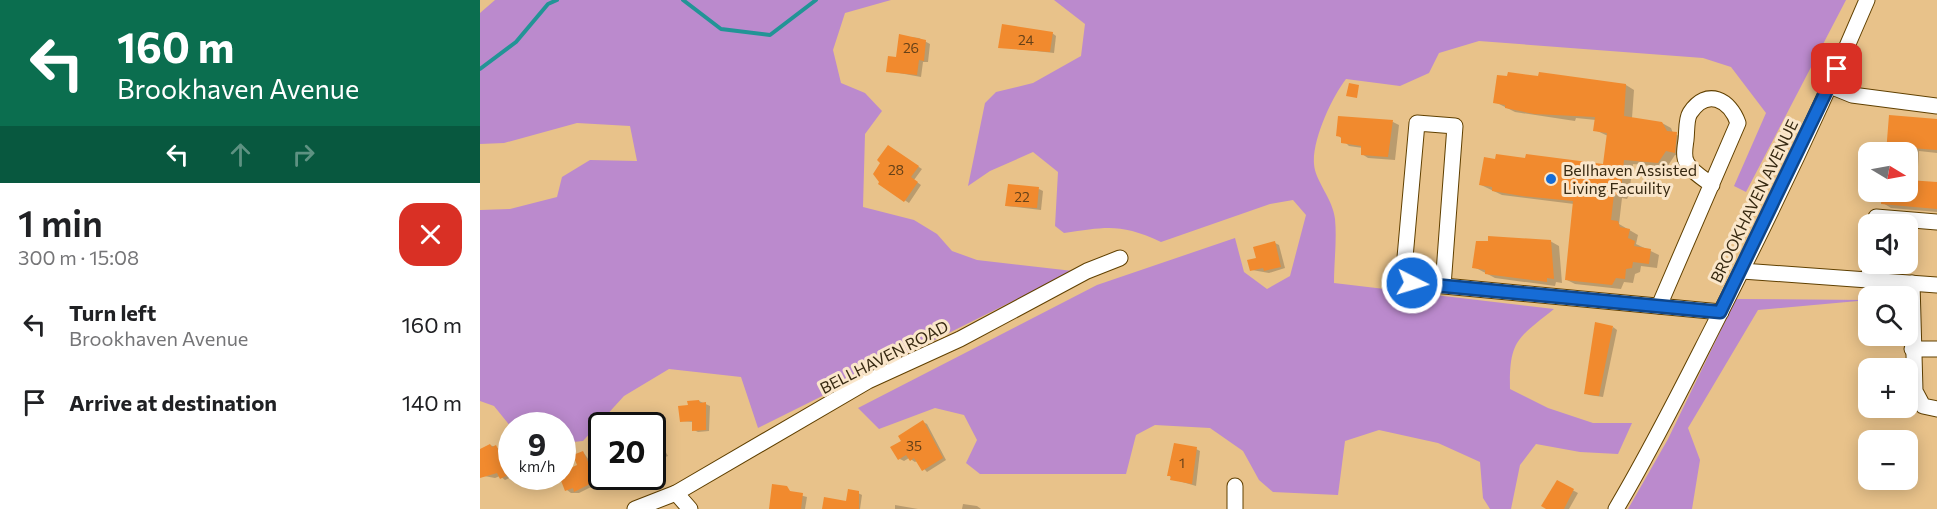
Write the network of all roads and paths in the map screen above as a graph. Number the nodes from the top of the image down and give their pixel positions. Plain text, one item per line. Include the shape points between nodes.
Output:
1 (1867, 0) edge
2 (1830, 86) junction
3 (1937, 106) edge
4 (1712, 185) junction
5 (1918, 220) edge
6 (1937, 222) edge
7 (1120, 258) dead end
8 (1742, 271) junction
9 (1869, 274) edge
10 (1869, 280) junction
11 (1912, 283) junction
12 (1937, 285) edge
13 (1443, 286) junction
14 (1659, 306) junction
15 (1720, 312) junction
16 (1912, 349) junction
17 (1937, 349) edge
18 (1937, 409) edge
19 (1235, 486) dead end
20 (676, 494) junction
21 (635, 509) edge
22 (690, 509) edge
23 (1235, 509) edge
24 (1616, 509) edge

1 - 2 street, BROOKHAVEN AVENUE
2 - 3 street via 1852,95
2 - 8 street, BROOKHAVEN AVENUE
4 - 4 street via 1738,123 1733,109 1714,99 1701,102 1689,114 1685,155 1687,165
4 - 14 street
5 - 6 street
7 - 20 street, BELLHAVEN ROAD via 868,381
8 - 10 street
8 - 15 street, BROOKHAVEN AVENUE
9 - 10 street
10 - 11 street
11 - 12 street
11 - 16 street
13 - 13 street via 1403,280 1417,123 1455,126
13 - 14 street
14 - 15 street
15 - 24 street, BROOKHAVEN AVENUE via 1645,461
16 - 17 street
16 - 18 street via 1915,392 1923,406
19 - 23 street
20 - 21 street, BELLHAVEN ROAD
20 - 22 street

